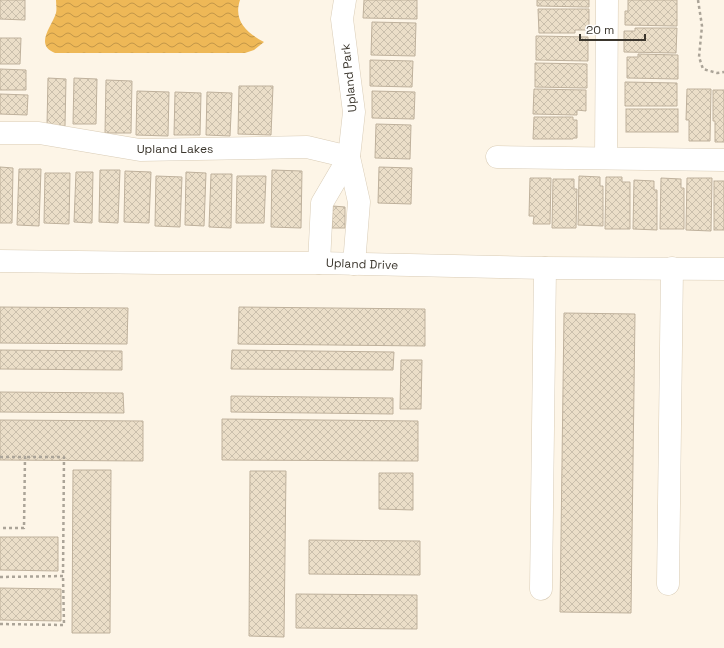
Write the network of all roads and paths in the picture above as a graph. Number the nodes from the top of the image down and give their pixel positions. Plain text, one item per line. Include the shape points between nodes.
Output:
1 (345, 0) edge
2 (607, 0) edge
3 (698, 0) edge
4 (724, 72) edge
5 (0, 133) edge
6 (349, 157) junction
7 (497, 157) dead end
8 (606, 158) junction
9 (724, 160) edge
10 (0, 261) edge
11 (319, 263) junction
12 (354, 264) junction
13 (545, 268) junction
14 (672, 268) junction
15 (724, 269) edge
16 (0, 457) edge
17 (25, 457) junction
18 (0, 528) edge
19 (63, 576) junction
20 (0, 577) edge
21 (668, 584) dead end
22 (541, 589) dead end
23 (0, 624) edge

1 - 6 street, Upland Park via 342,20 354,112
2 - 8 street
3 - 4 path via 702,26 699,57 703,69
5 - 6 street, Upland Lakes via 39,133 140,150 307,147
6 - 11 street, Upland Park via 322,203
6 - 12 street, Upland Park via 359,202
7 - 8 street
8 - 9 street
10 - 11 street, Upland Drive
11 - 12 street, Upland Drive
12 - 13 street, Upland Drive
13 - 14 street, Upland Drive
13 - 22 street
14 - 15 street, Upland Drive
14 - 21 street
16 - 17 path
17 - 18 path via 24,528
17 - 19 path via 64,457
19 - 20 path
19 - 23 path via 64,625

